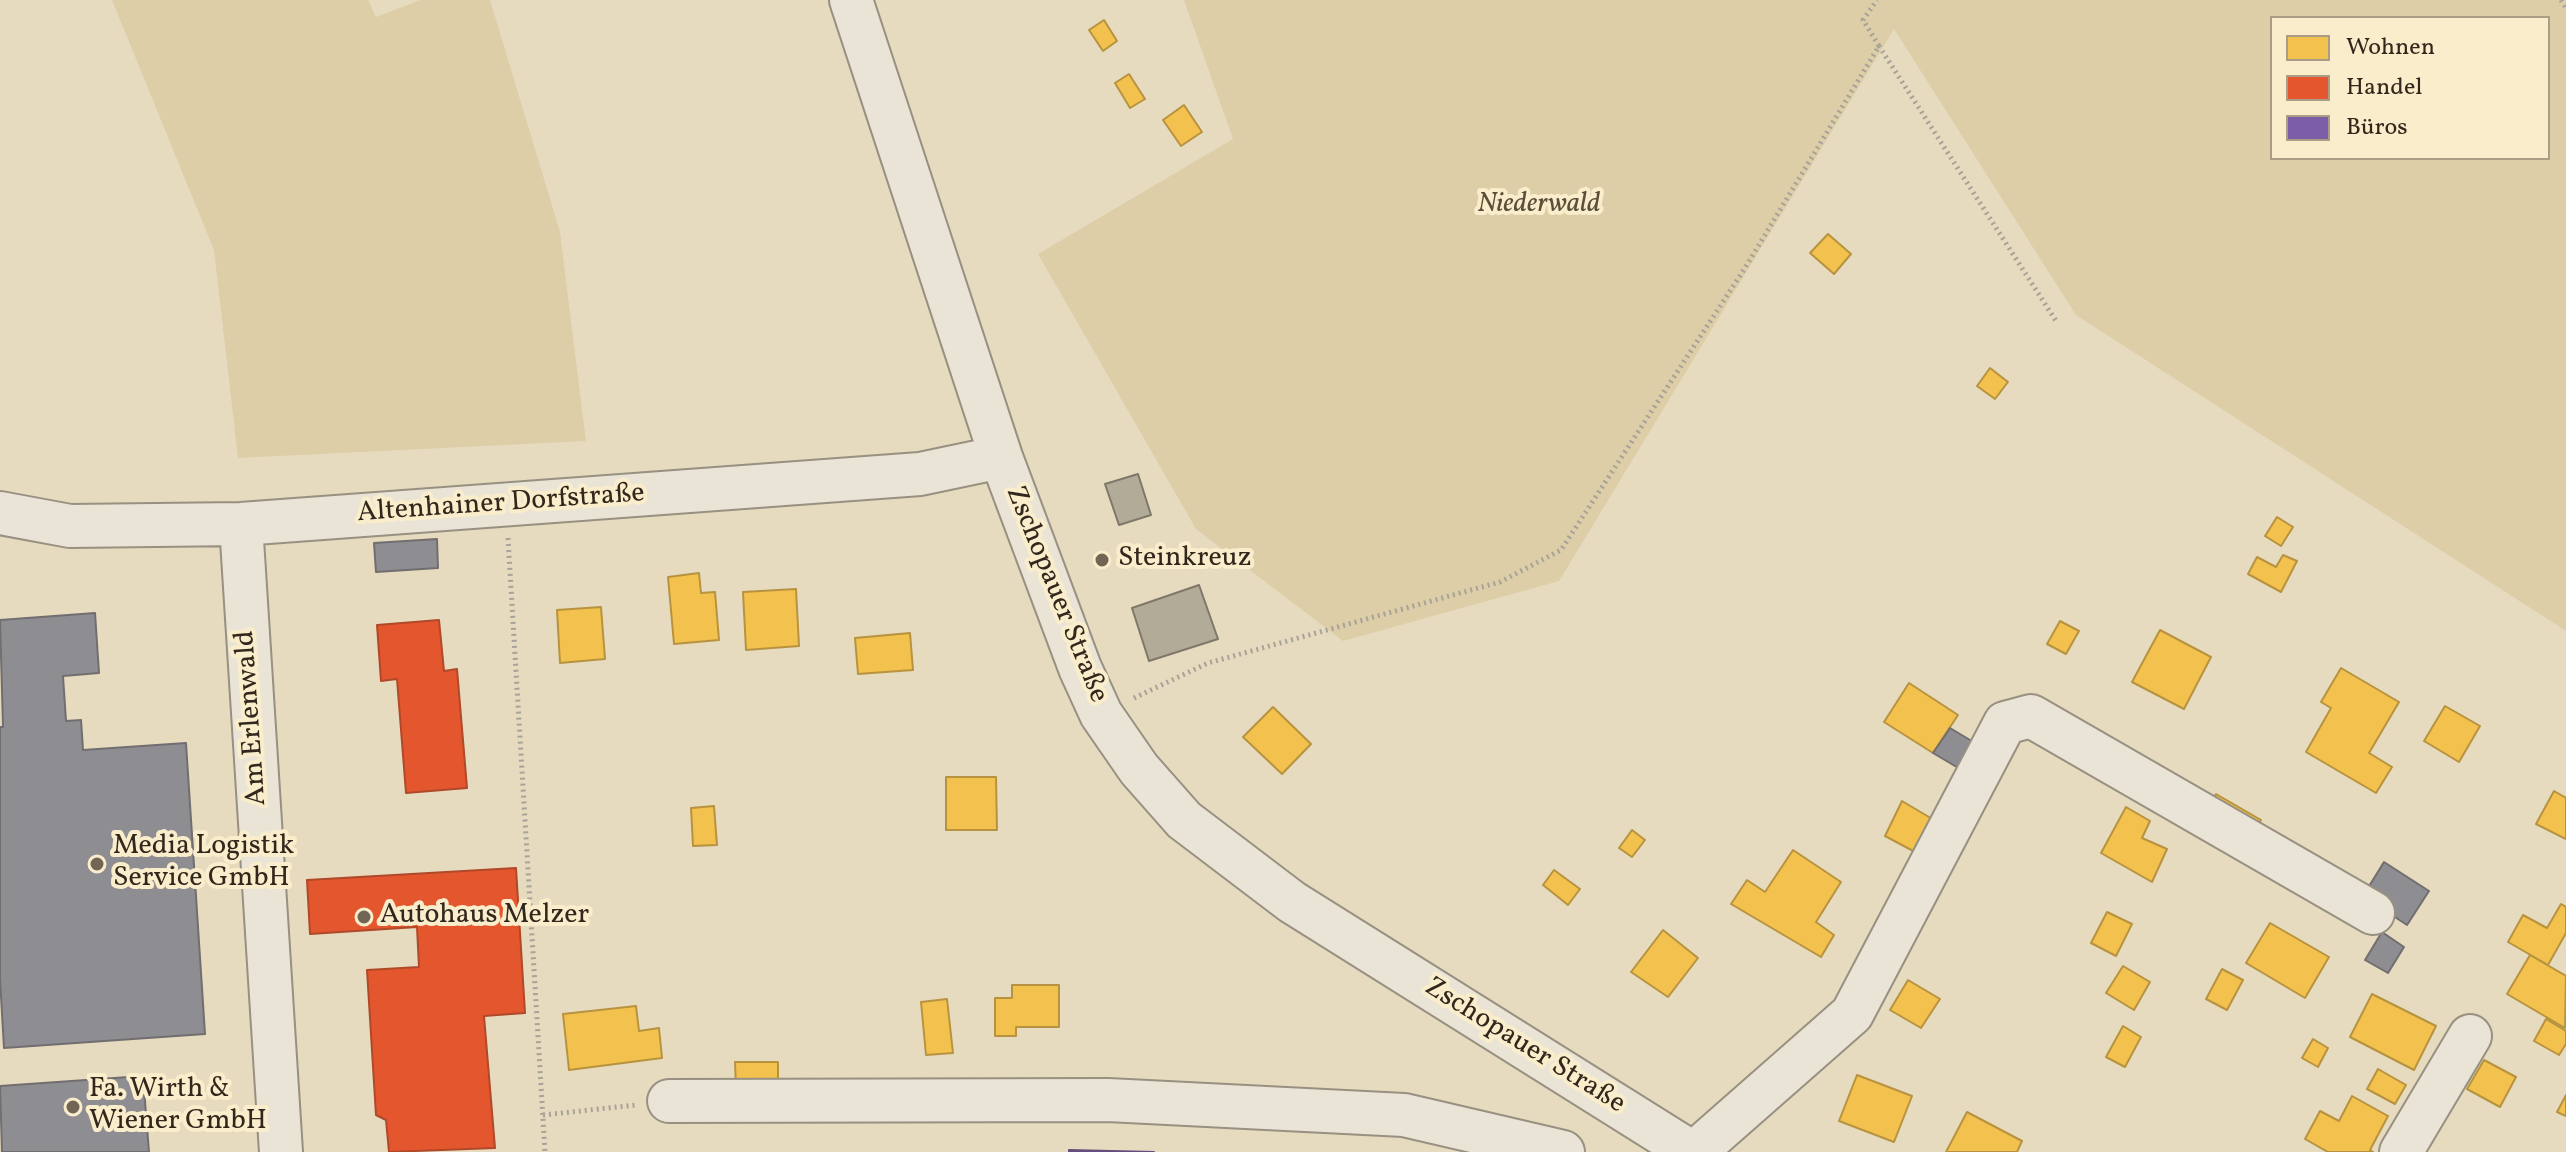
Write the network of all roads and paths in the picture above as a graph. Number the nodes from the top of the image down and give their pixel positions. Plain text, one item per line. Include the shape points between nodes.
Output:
1 (851, 0) edge
2 (1877, 0) edge
3 (2561, 0) edge
4 (2566, 8) edge
5 (1879, 46) junction
6 (2056, 321) dead end
7 (1001, 457) junction
8 (506, 505) junction
9 (0, 513) edge
10 (241, 524) junction
11 (1101, 714) junction
12 (2373, 913) dead end
13 (2470, 1036) dead end
14 (669, 1101) joint
15 (543, 1115) junction
16 (1642, 1141) edge
17 (281, 1152) edge
18 (545, 1152) edge
19 (1563, 1152) edge
20 (1693, 1152) edge
21 (2401, 1152) edge

1 - 7 street, Zschopauer Straße
2 - 5 path via 1863,20
3 - 4 path
5 - 6 path
5 - 11 path via 1786,202 1561,550 1500,582 1208,663
7 - 8 street, Altenhainer Dorfstraße via 920,474
7 - 11 street, Zschopauer Straße
8 - 10 street, Altenhainer Dorfstraße
8 - 15 path
9 - 10 street, Altenhainer Dorfstraße via 70,526
10 - 17 street, Am Erlenwald
11 - 16 street, Zschopauer Straße via 1184,820 1292,902
12 - 20 street via 2031,716 2005,723 1852,1014
13 - 21 street
14 - 15 path
14 - 19 street via 1108,1100 1404,1115
15 - 18 path
16 - 20 street, Zschopauer Straße

